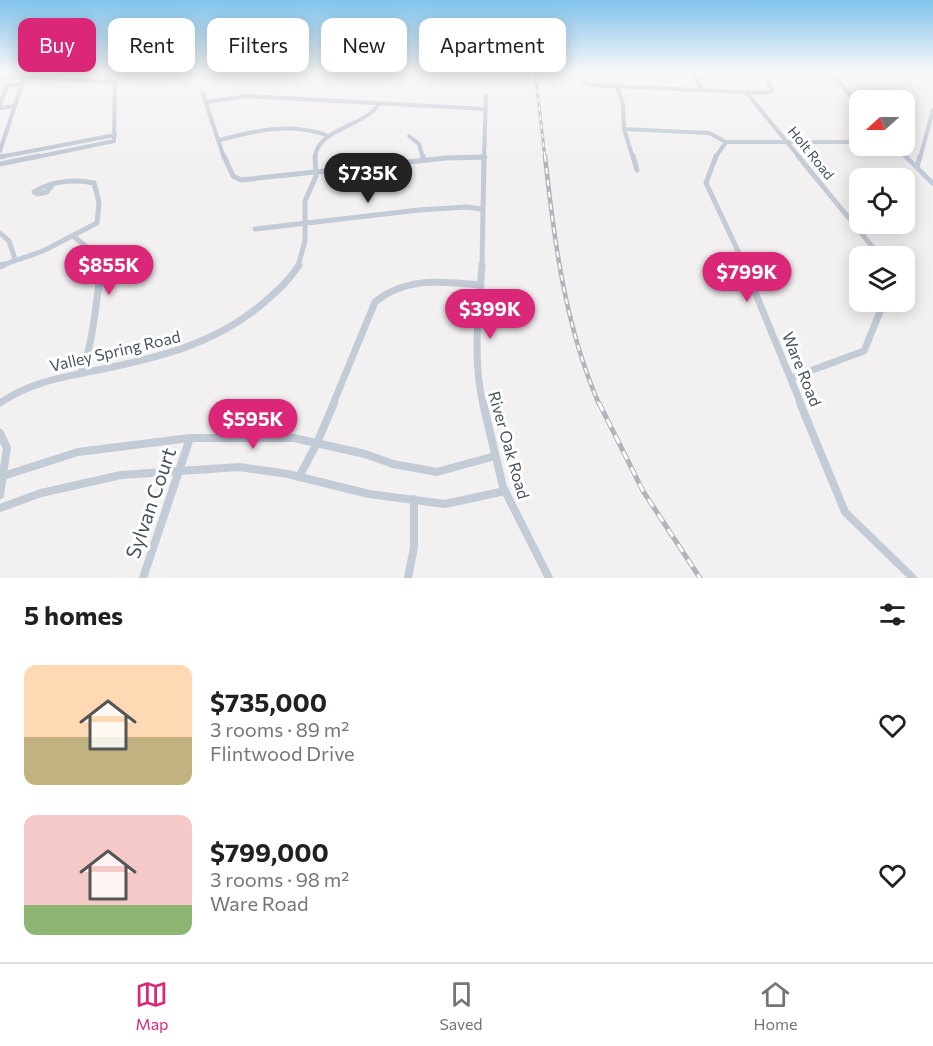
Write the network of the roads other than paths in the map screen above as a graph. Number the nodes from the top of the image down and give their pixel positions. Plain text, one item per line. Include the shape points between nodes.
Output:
1 (18, 98) edge
2 (116, 98) edge
3 (205, 98) edge
4 (234, 98) edge
5 (280, 98) edge
6 (486, 98) edge
7 (621, 98) edge
8 (751, 98) edge
9 (206, 102) junction
10 (379, 104) junction
11 (0, 106) edge
12 (15, 106) junction
13 (486, 109) junction
14 (933, 110) edge
15 (624, 129) junction
16 (115, 135) junction
17 (328, 136) junction
18 (409, 136) dead end
19 (220, 140) junction
20 (786, 141) junction
21 (726, 142) junction
22 (849, 142) edge
23 (0, 149) edge
24 (905, 156) edge
25 (0, 157) edge
26 (484, 157) junction
27 (424, 160) junction
28 (0, 164) edge
29 (917, 167) junction
30 (637, 170) dead end
31 (316, 173) junction
32 (933, 184) edge
33 (52, 185) dead end
34 (482, 209) junction
35 (307, 223) junction
36 (255, 229) dead end
37 (0, 234) edge
38 (74, 236) junction
39 (872, 246) edge
40 (15, 259) junction
41 (0, 266) edge
42 (480, 285) junction
43 (880, 312) edge
44 (81, 373) junction
45 (791, 378) junction
46 (0, 403) edge
47 (0, 433) edge
48 (190, 438) junction
49 (317, 443) junction
50 (495, 456) junction
51 (180, 471) junction
52 (3, 476) junction
53 (299, 477) junction
54 (505, 491) junction
55 (0, 495) edge
56 (414, 499) junction
57 (0, 508) edge
58 (143, 578) edge
59 (408, 578) edge
60 (549, 578) edge
61 (913, 578) edge

1 - 12 street
2 - 16 street
3 - 9 street
4 - 9 street
5 - 10 street
6 - 13 street, River Oak Road
7 - 15 street
8 - 20 street, Holt Road
9 - 19 street
10 - 13 street
10 - 17 street via 373,115
11 - 12 street
12 - 23 street
13 - 26 street, River Oak Road
14 - 29 street
15 - 21 street via 709,133
15 - 30 street
16 - 25 street
16 - 28 street via 108,144
17 - 19 street via 301,128 281,128
17 - 31 street, Valley Spring Road via 315,151
18 - 27 street via 419,144
19 - 31 street via 228,168 241,180
20 - 21 street
20 - 22 street
20 - 39 street, Holt Road
21 - 45 street, Ware Road via 713,160 706,183
24 - 29 street
26 - 27 street
26 - 34 street, River Oak Road
27 - 31 street
29 - 32 street
31 - 35 street, Valley Spring Road via 306,196
33 - 38 street via 87,181 96,184 98,219
34 - 35 street via 420,210
34 - 42 street, River Oak Road
35 - 36 street
35 - 44 street, Valley Spring Road via 302,256 291,277 239,324 183,351
37 - 40 street via 9,241
38 - 40 street
38 - 44 street via 103,260 90,352
40 - 41 street
42 - 49 street via 412,282 385,291 369,312
42 - 50 street, River Oak Road via 478,387
43 - 45 street via 864,351
44 - 46 street, Valley Spring Road via 32,385
45 - 61 street, Ware Road via 845,512
47 - 52 street via 7,448
48 - 49 street via 294,438
48 - 51 street, Sylvan Court
48 - 52 street via 78,452
49 - 50 street via 437,472
49 - 53 street
50 - 54 street, River Oak Road
51 - 53 street via 238,468
51 - 57 street via 121,475 41,493
51 - 58 street, Sylvan Court
52 - 55 street
53 - 56 street via 369,494
54 - 56 street via 445,504
54 - 60 street, River Oak Road
56 - 59 street via 414,548

